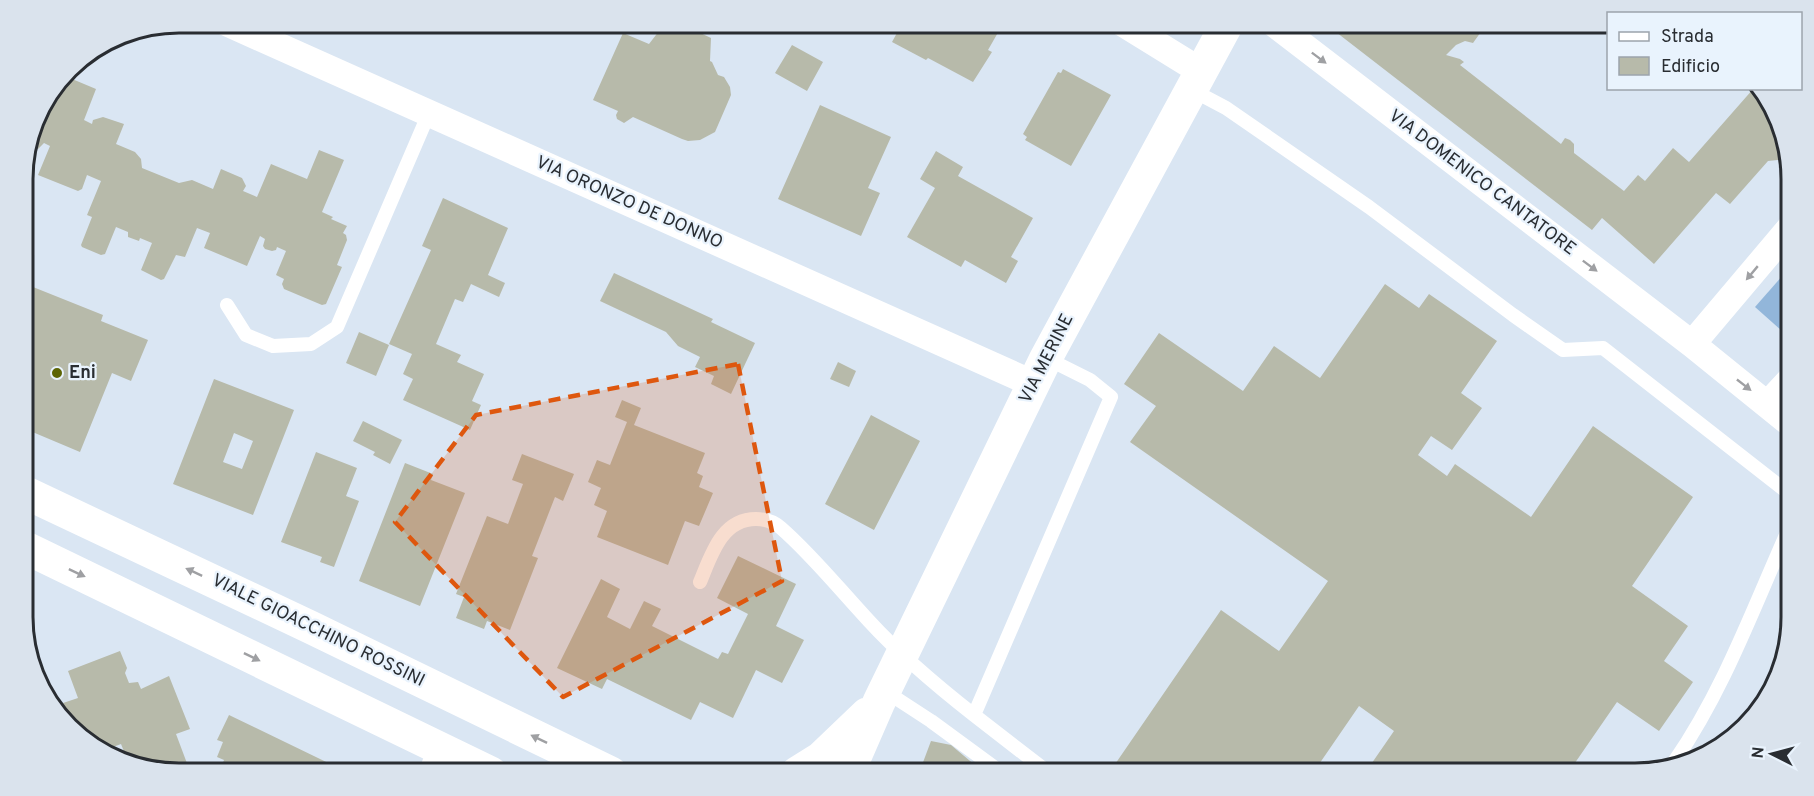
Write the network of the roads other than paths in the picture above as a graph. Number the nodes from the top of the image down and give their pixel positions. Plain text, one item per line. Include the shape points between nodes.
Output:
1 (250, 33) edge
2 (1135, 33) edge
3 (1222, 33) edge
4 (1286, 33) edge
5 (1197, 81) junction
6 (429, 113) junction
7 (1781, 239) edge
8 (227, 305) dead end
9 (1692, 344) junction
10 (1040, 371) junction
11 (1781, 390) edge
12 (1768, 404) junction
13 (1781, 415) edge
14 (1781, 487) edge
15 (33, 496) edge
16 (1781, 546) edge
17 (33, 551) edge
18 (700, 582) dead end
19 (903, 655) junction
20 (882, 697) junction
21 (975, 715) junction
22 (1678, 756) edge
23 (437, 762) edge
24 (590, 763) edge
25 (813, 763) edge
26 (852, 763) edge
27 (986, 763) edge
28 (1036, 763) edge

1 - 6 street, VIA ORONZO DE DONNO
2 - 5 street
3 - 5 main road, VIA MERINE
4 -> 9 street, VIA DOMENICO CANTATORE
5 - 10 main road, VIA MERINE
5 - 14 lane via 1226,108 1563,350 1603,348
6 - 8 lane via 337,327 311,344 273,346 246,335
6 - 10 street, VIA ORONZO DE DONNO
7 -> 9 street
9 -> 12 street, VIA DOMENICO CANTATORE
10 - 19 main road, VIA MERINE
10 - 21 lane via 1090,380 1110,397
11 - 12 street
12 - 13 street, VIA DOMENICO CANTATORE
24 -> 15 main road, VIALE GIOACCHINO ROSSINI
16 - 22 lane via 1718,689
17 -> 23 main road via 228,645
18 - 19 lane via 717,542 726,531 741,522 771,521
19 - 20 main road, VIA MERINE
19 - 21 lane
20 - 25 main road, VIA MERINE
20 - 26 main road, VIA MERINE
20 - 27 lane
21 - 28 lane

